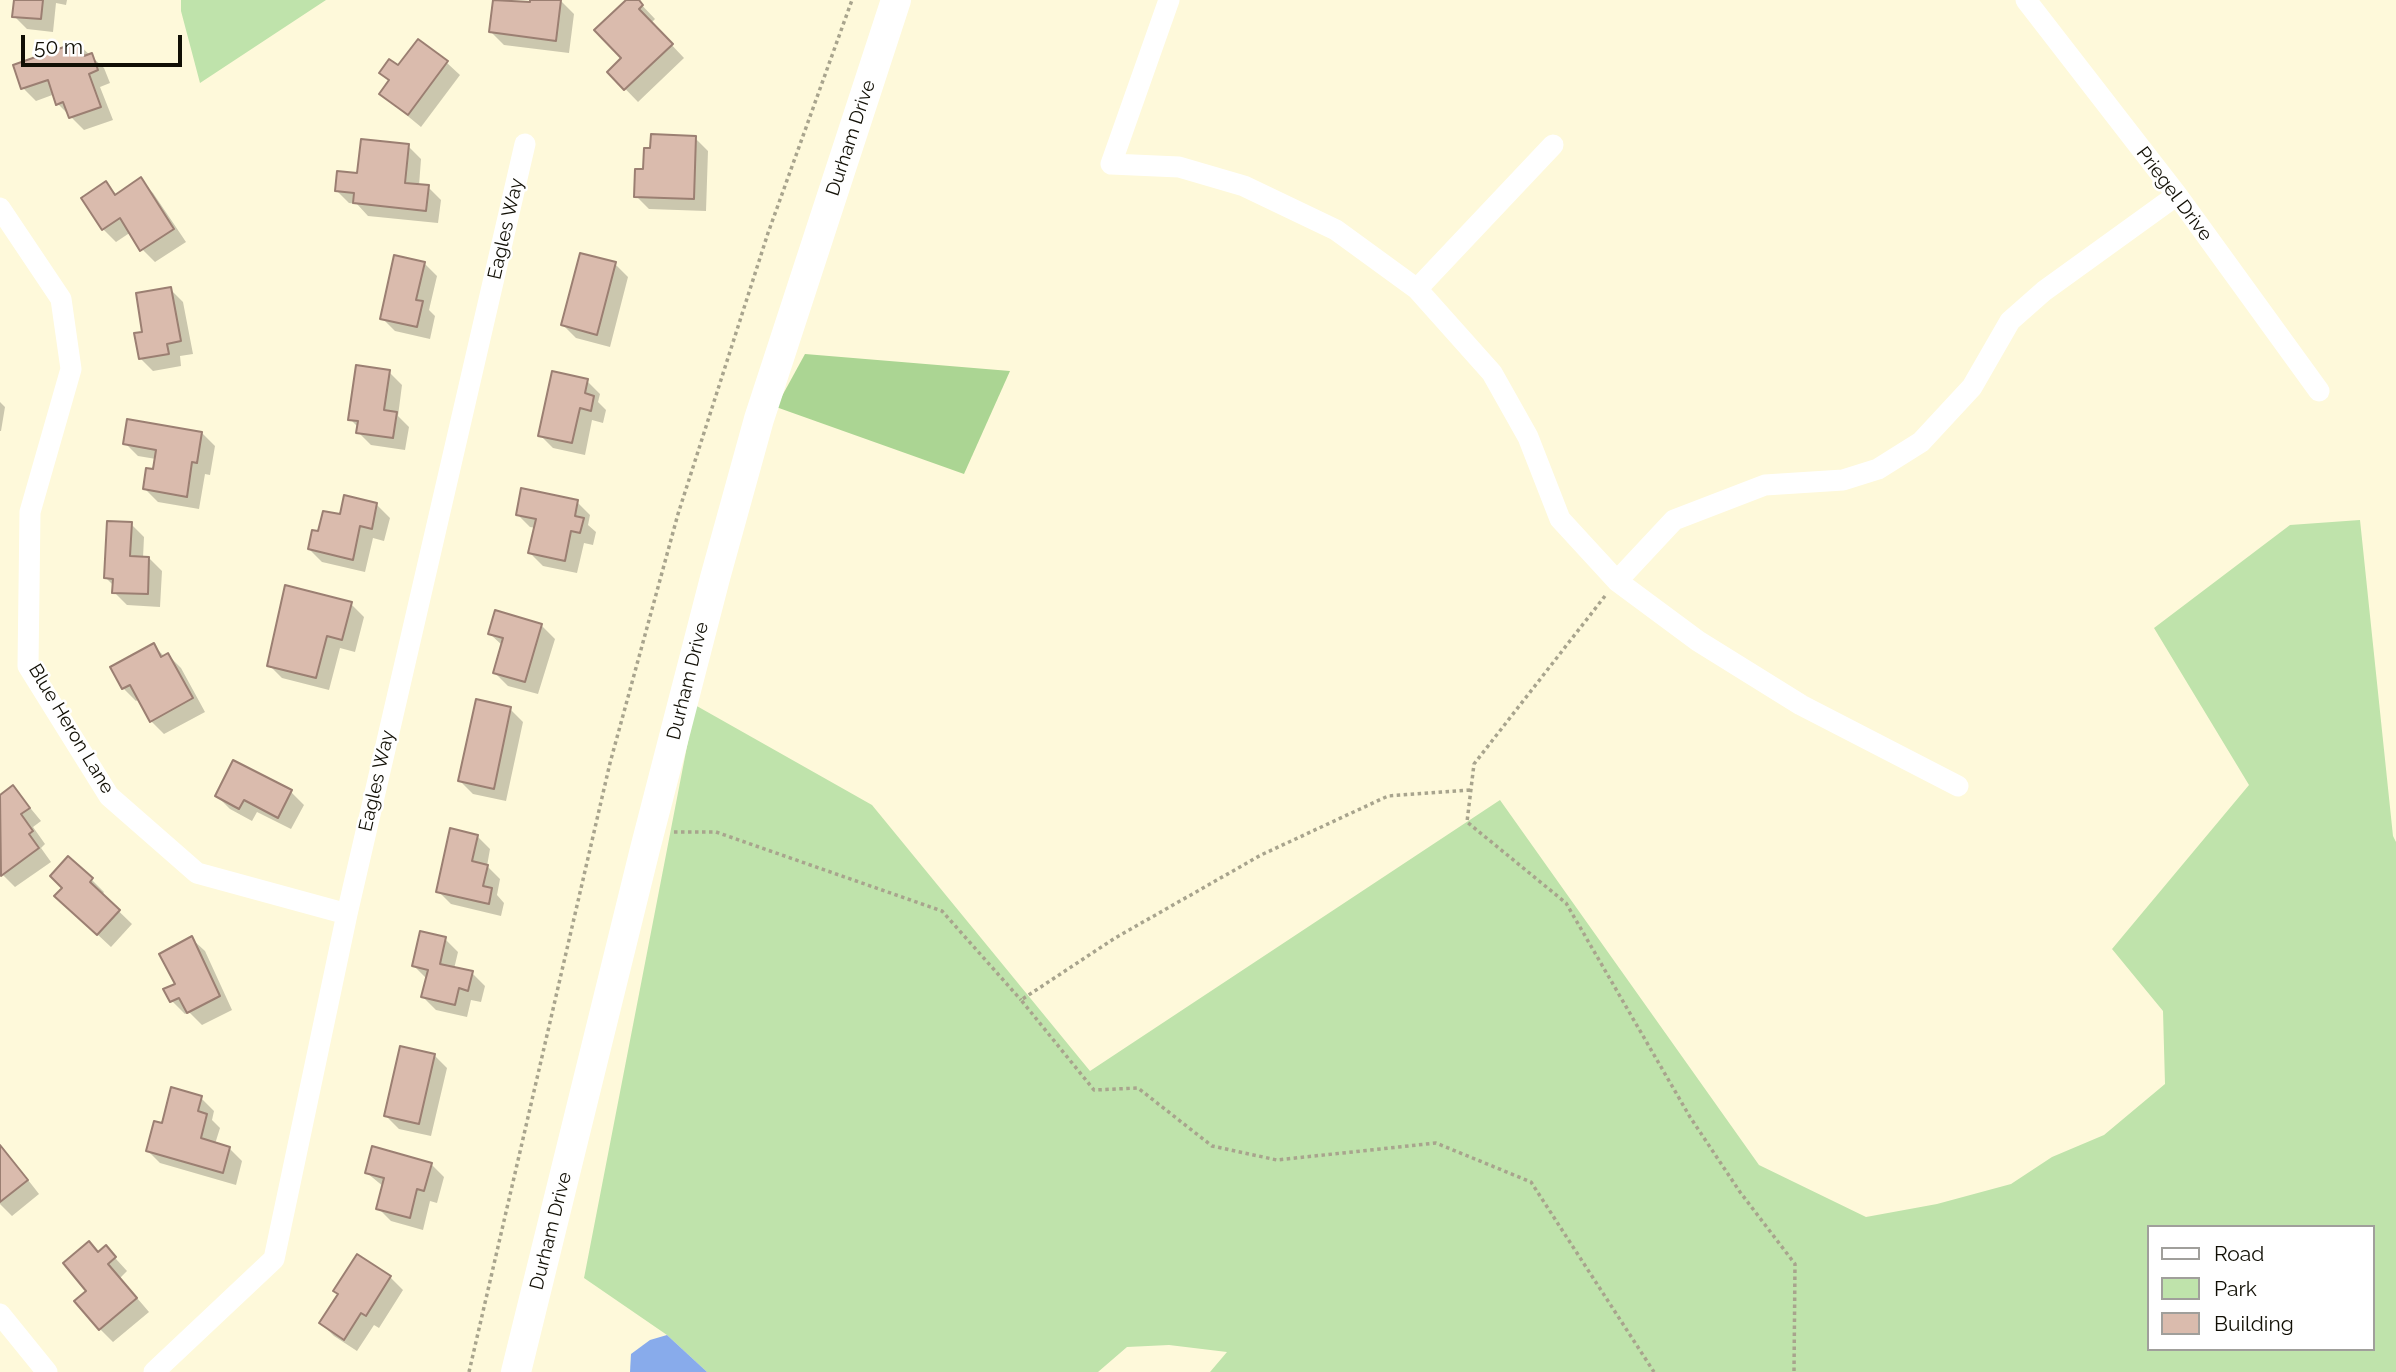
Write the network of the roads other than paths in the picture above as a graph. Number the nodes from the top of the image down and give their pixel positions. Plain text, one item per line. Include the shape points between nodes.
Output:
1 (896, 0) edge
2 (1169, 0) edge
3 (2026, 0) edge
4 (525, 144) dead end
5 (1553, 145) dead end
6 (2177, 195) junction
7 (0, 208) edge
8 (1417, 289) junction
9 (2319, 391) dead end
10 (1618, 580) junction
11 (1958, 786) dead end
12 (347, 914) junction
13 (0, 1314) edge
14 (47, 1372) edge
15 (155, 1372) edge
16 (516, 1372) edge

1 - 16 street, Durham Drive via 759,419 652,823
2 - 8 street via 1111,164 1179,167 1244,186 1336,230
3 - 6 street, Priegel Drive
4 - 12 street, Eagles Way
5 - 8 street
6 - 9 street, Priegel Drive
6 - 10 street via 2010,321 1972,387 1921,442 1878,469 1843,481 1765,485 1674,520
7 - 12 street, Blue Heron Lane via 61,299 71,369 30,512 28,666 109,796 197,873
8 - 10 street via 1492,373 1528,437 1560,519
10 - 11 street via 1698,641 1801,705
12 - 15 street, Eagles Way via 274,1259
13 - 14 street

